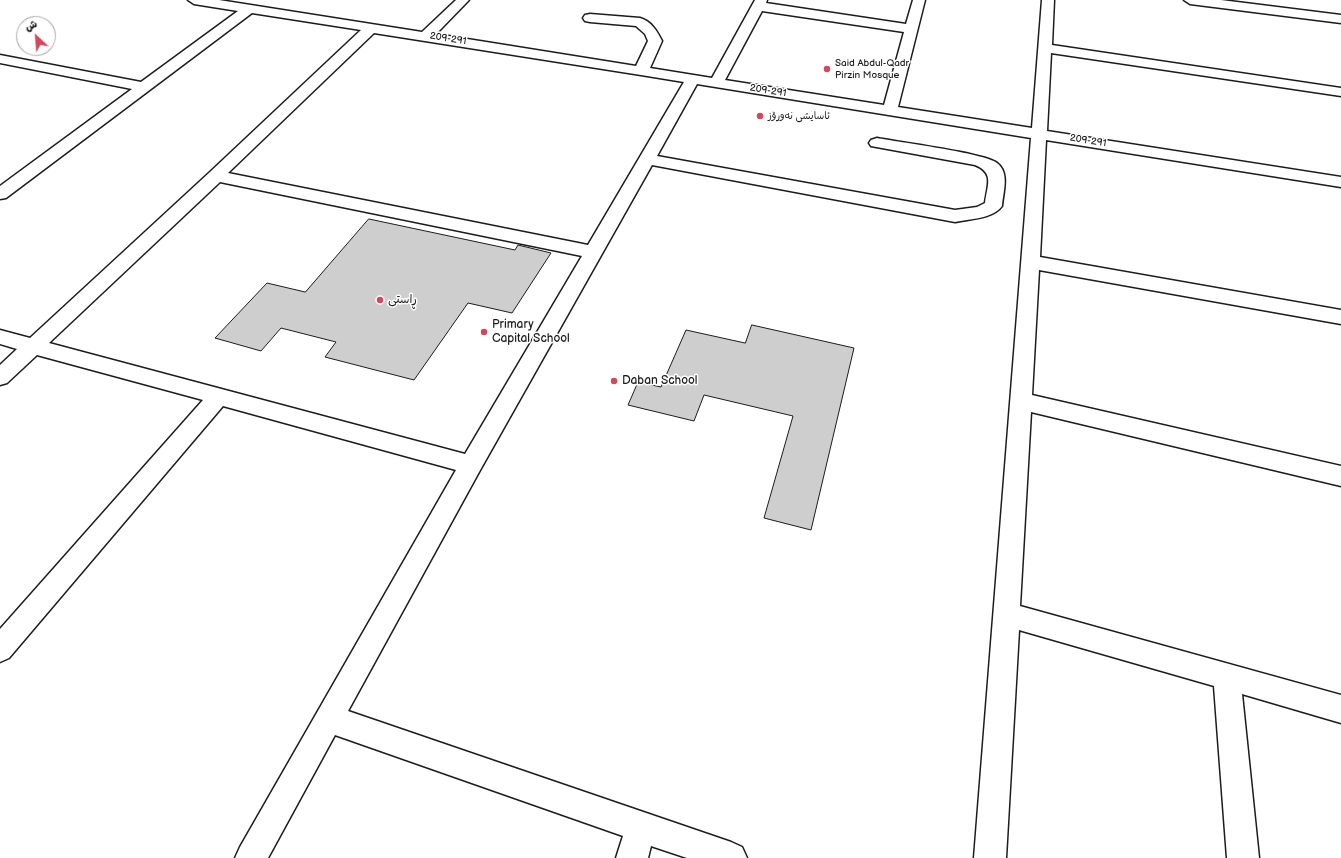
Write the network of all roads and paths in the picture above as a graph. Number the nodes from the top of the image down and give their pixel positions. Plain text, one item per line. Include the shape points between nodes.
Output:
1 (194, 0) edge
2 (463, 0) edge
3 (919, 0) edge
4 (1048, 0) edge
5 (1190, 0) edge
6 (1301, 0) edge
7 (759, 3) edge
8 (296, 5) dead end
9 (249, 9) junction
10 (285, 14) junction
11 (1307, 15) junction
12 (590, 18) dead end
13 (1341, 19) edge
14 (371, 28) junction
15 (912, 29) junction
16 (426, 36) junction
17 (1045, 48) junction
18 (0, 59) edge
19 (641, 71) junction
20 (693, 79) junction
21 (716, 83) junction
22 (143, 87) junction
23 (1341, 92) edge
24 (890, 110) junction
25 (1039, 134) junction
26 (877, 143) dead end
27 (646, 159) junction
28 (0, 176) edge
29 (216, 176) junction
30 (19, 180) junction
31 (1341, 182) edge
32 (0, 194) edge
33 (593, 252) junction
34 (1030, 262) junction
35 (1341, 317) edge
36 (0, 337) edge
37 (34, 346) junction
38 (0, 377) edge
39 (219, 396) junction
40 (1021, 402) junction
41 (471, 465) junction
42 (1341, 476) edge
43 (1006, 614) junction
44 (0, 649) edge
45 (1227, 676) junction
46 (1341, 708) edge
47 (330, 719) junction
48 (641, 827) junction
49 (251, 858) edge
50 (632, 858) edge
51 (731, 858) edge
52 (990, 858) edge
53 (1243, 858) edge

1 - 9 street, 209-291
2 - 16 street
3 - 15 street
4 - 17 street
5 - 11 street
6 - 11 street
7 - 15 street
7 - 21 street
8 - 10 street
9 - 10 street, 209-291
9 - 22 street
10 - 14 street, 209-291
11 - 13 street
12 - 19 street via 640,22 651,32 655,41
14 - 16 street, 209-291
14 - 29 street
15 - 24 street
16 - 19 street, 209-291
17 - 23 street
17 - 25 street
18 - 22 street
19 - 20 street, 209-291
20 - 21 street, 209-291
20 - 27 street
21 - 24 street, 209-291
22 - 30 street
24 - 25 street, 209-291
25 - 31 street, 209-291
25 - 34 street
26 - 27 street via 979,161 991,166 998,177 993,206 981,212 955,216
27 - 33 street
28 - 30 street
29 - 33 street
29 - 37 street
30 - 32 street
33 - 41 street
34 - 35 street
34 - 40 street
36 - 37 street
37 - 38 street
37 - 39 street
39 - 41 street
39 - 44 street
40 - 42 street
40 - 43 street
41 - 47 street
43 - 45 street
43 - 52 street
45 - 46 street
45 - 53 street
47 - 48 street
47 - 49 street
48 - 50 street
48 - 51 street

